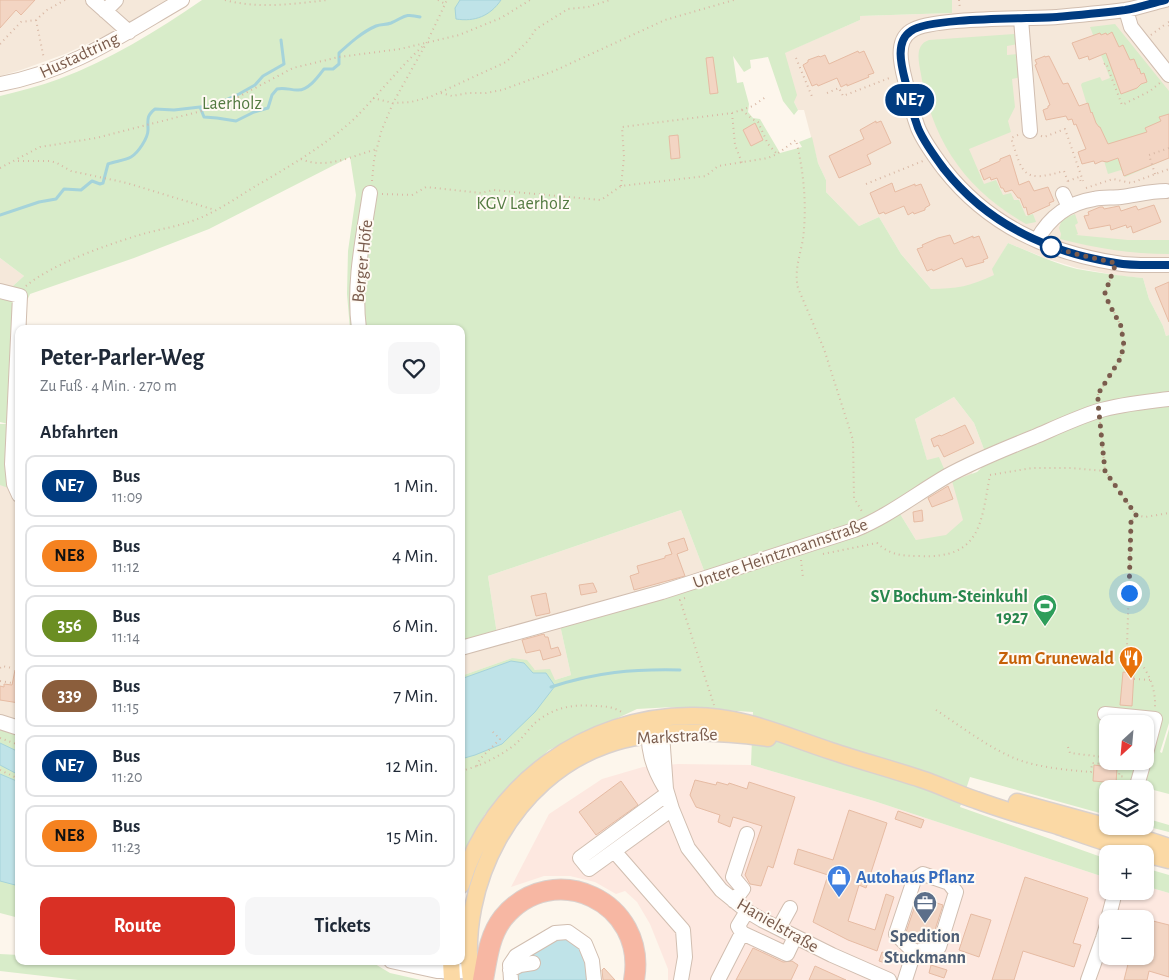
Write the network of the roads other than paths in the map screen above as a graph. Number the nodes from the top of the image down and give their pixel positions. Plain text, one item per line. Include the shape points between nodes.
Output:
1 (93, 0) edge
2 (116, 0) edge
3 (182, 0) edge
4 (1165, 0) edge
5 (1126, 10) junction
6 (105, 11) junction
7 (1020, 19) junction
8 (129, 32) junction
9 (1166, 78) edge
10 (0, 84) edge
11 (1030, 131) road end
12 (1066, 187) road end
13 (1166, 191) dead end
14 (370, 193) road end
15 (1069, 207) junction
16 (1036, 240) junction
17 (1169, 265) edge
18 (0, 291) edge
19 (19, 325) edge
20 (359, 325) edge
21 (1169, 399) edge
22 (15, 401) edge
23 (15, 486) edge
24 (465, 647) edge
25 (1105, 714) dead end
26 (1115, 715) edge
27 (652, 719) junction
28 (0, 722) edge
29 (15, 727) edge
30 (655, 735) junction
31 (829, 750) junction
32 (666, 791) junction
33 (672, 809) junction
34 (747, 834) dead end
35 (1128, 845) edge
36 (1154, 847) edge
37 (1169, 847) edge
38 (614, 851) junction
39 (1154, 854) edge
40 (1169, 860) edge
41 (465, 873) edge
42 (734, 901) junction
43 (790, 908) dead end
44 (747, 911) junction
45 (779, 928) junction
46 (742, 933) junction
47 (795, 937) junction
48 (1099, 951) edge
49 (914, 952) junction
50 (533, 964) dead end
51 (408, 965) edge
52 (451, 971) edge
53 (511, 975) edge
54 (869, 976) edge
55 (475, 977) edge
56 (594, 980) edge
57 (634, 980) edge
58 (681, 980) edge
59 (718, 980) edge
60 (889, 980) edge
61 (905, 980) edge
62 (1088, 980) edge

1 - 6 street, Hustadtring
2 - 6 street, Hustadtring
3 - 8 street, Hustadtring
4 - 5 street
5 - 7 street
5 - 9 street via 1131,27
6 - 8 street, Hustadtring
7 - 11 street
7 - 16 street via 923,25 906,35 901,55 919,129 935,157 953,180 987,212
8 - 10 street, Hustadtring via 46,72
12 - 15 street
13 - 15 street via 1091,199
14 - 20 street, Berger Höfe via 357,284
15 - 16 street via 1044,227
16 - 17 street via 1067,252 1116,263
18 - 19 street via 20,296
21 - 24 street, Untere Heintzmannstraße via 1098,411 996,452 918,492 869,524 835,537 803,555
22 - 23 street via 12,464
25 - 26 street
27 - 30 street, Hanielstraße
27 - 31 main road, Markstraße via 715,717 774,730
27 - 41 main road, Markstraße via 592,737 554,758 528,779 505,801 486,828
28 - 29 street
30 - 31 main road, Markstraße via 752,735
30 - 32 street, Hanielstraße via 656,774
30 - 55 main road, Markstraße via 605,745 577,759 534,791 511,817 486,865 476,899 469,944
31 - 35 main road, Markstraße via 922,779 978,792
32 - 33 street, Hanielstraße
32 - 38 street via 580,858 589,869
33 - 38 street
33 - 42 street, Hanielstraße via 688,848 721,890
34 - 42 street via 733,877 743,889
36 - 37 main road, Markstraße
38 - 58 street via 683,930 685,957
39 - 40 main road, Markstraße
42 - 44 street, Hanielstraße
43 - 45 street
44 - 45 street, Hanielstraße
44 - 46 street via 738,926
45 - 47 street, Hanielstraße
46 - 47 street via 787,954
46 - 59 street
47 - 54 street, Hanielstraße
48 - 62 street
49 - 49 street via 938,947 956,892 949,883 923,874 914,880 896,934
49 - 61 street
50 - 53 street via 520,965
51 - 52 street
52 - 55 street
53 - 56 street via 510,965 516,956 555,933 568,932 585,944 592,961
54 - 60 street, Hanielstraße
55 - 57 highway via 493,936 513,908 545,892 565,890 588,895 616,912 632,940 636,956

